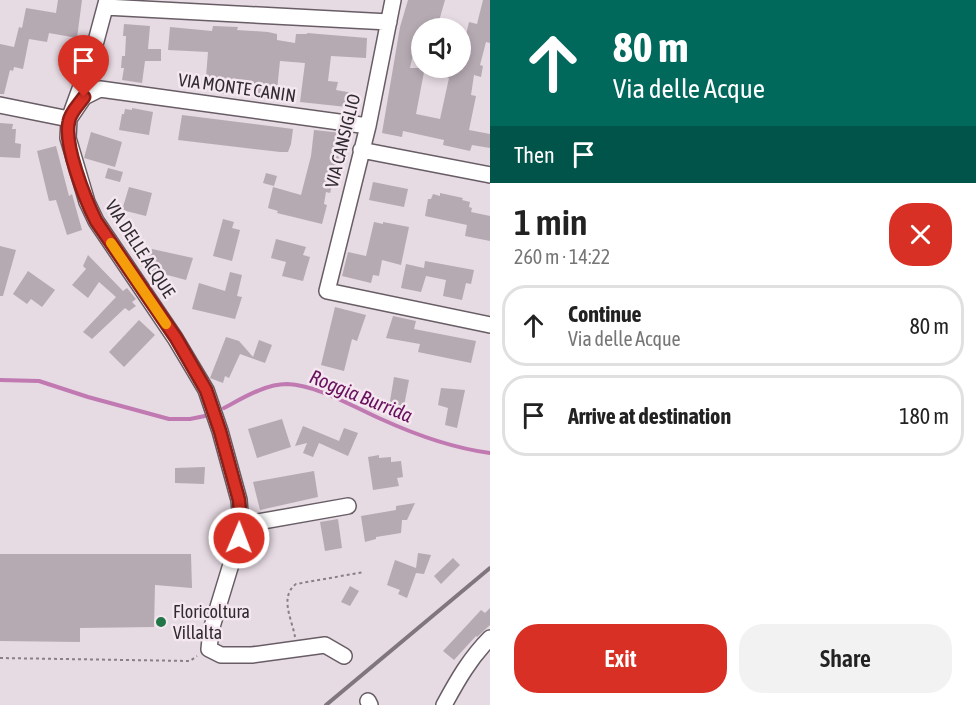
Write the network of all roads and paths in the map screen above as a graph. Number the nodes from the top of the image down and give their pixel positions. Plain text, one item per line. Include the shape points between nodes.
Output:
1 (393, 0) edge
2 (106, 4) edge
3 (389, 22) junction
4 (92, 56) junction
5 (100, 89) junction
6 (0, 105) edge
7 (69, 119) junction
8 (368, 126) junction
9 (361, 150) junction
10 (490, 175) edge
11 (490, 326) edge
12 (348, 506) dead end
13 (241, 525) junction
14 (364, 572) dead end
15 (490, 638) edge
16 (297, 648) junction
17 (209, 649) junction
18 (344, 656) dead end
19 (0, 658) edge
20 (444, 705) edge

1 - 3 street, VIA CANSIGLIO
2 - 3 street
2 - 4 street, VIA DELLE ACQUE
3 - 8 street, VIA CANSIGLIO
4 - 5 street, VIA DELLE ACQUE via 93,74
4 - 7 street, VIA DELLE ACQUE
5 - 7 street via 84,97
5 - 8 street, VIA MONTE CANIN
6 - 7 street
7 - 13 street, VIA DELLE ACQUE via 68,138 96,221 176,338 206,390 239,500
8 - 9 street, VIA CANSIGLIO
9 - 10 street
9 - 11 street, VIA CANSIGLIO via 327,291
12 - 13 street
13 - 17 street
14 - 16 path via 291,588 288,606
15 - 20 street
16 - 17 street via 252,655 221,655
16 - 18 street via 325,645
17 - 19 path via 190,661

